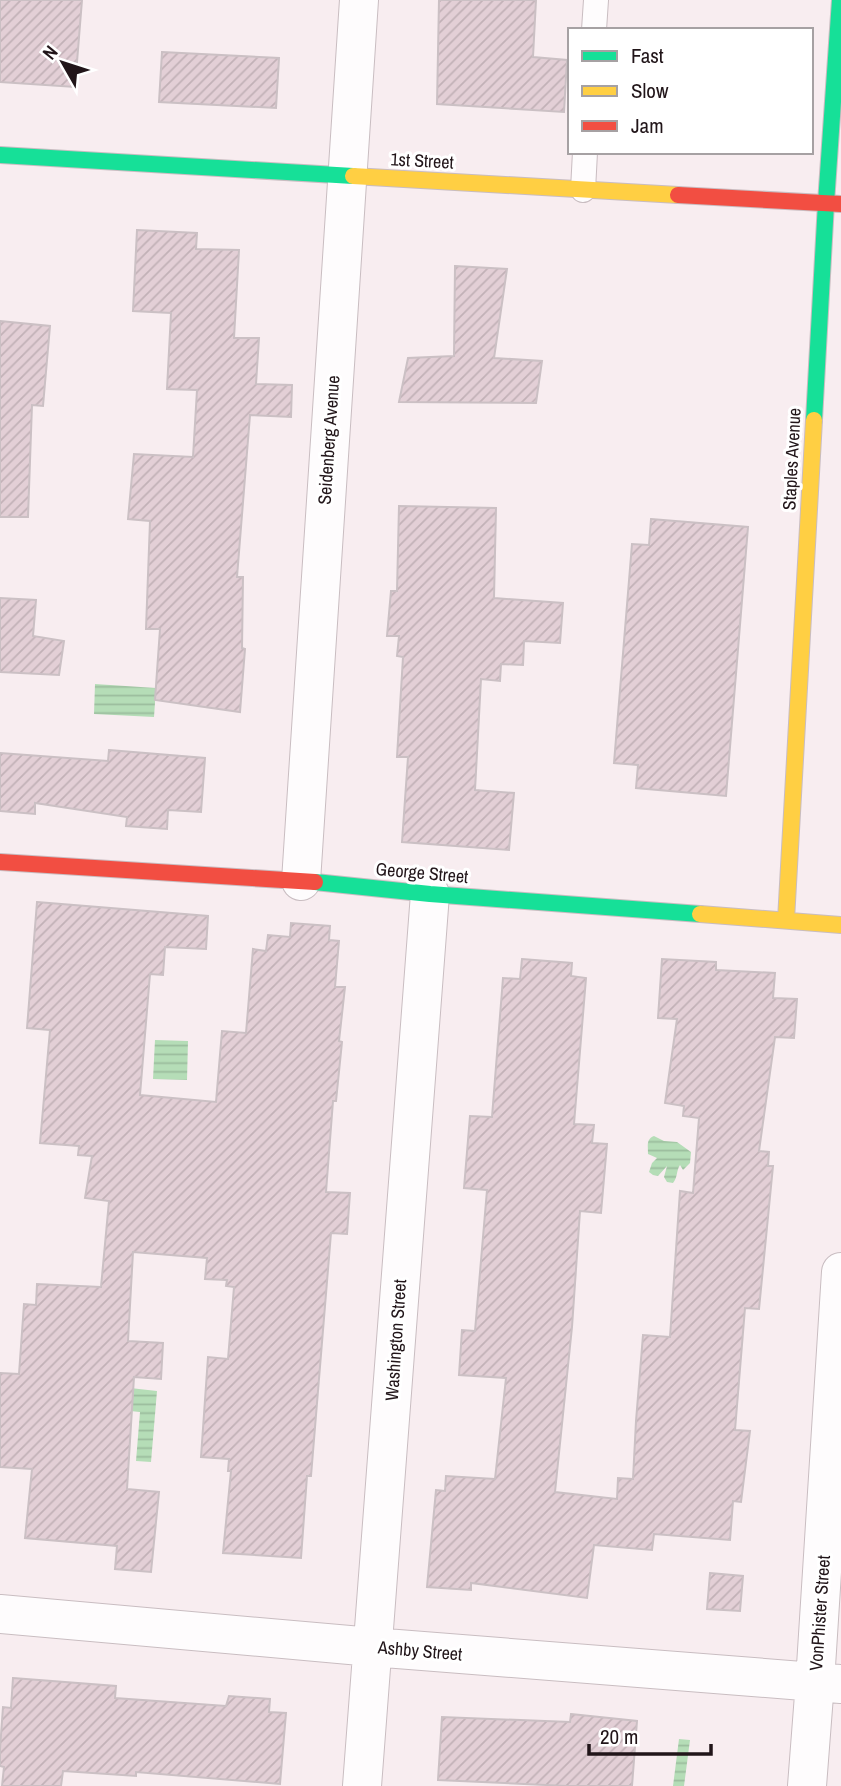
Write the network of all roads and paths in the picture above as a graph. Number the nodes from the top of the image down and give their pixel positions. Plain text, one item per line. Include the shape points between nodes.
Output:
1 (359, 0) edge
2 (596, 0) edge
3 (840, 0) edge
4 (594, 28) edge
5 (585, 154) edge
6 (0, 155) edge
7 (346, 176) junction
8 (583, 190) junction
9 (833, 203) edge
10 (0, 862) edge
11 (301, 881) junction
12 (430, 894) junction
13 (786, 920) junction
14 (841, 925) edge
15 (841, 1272) edge
16 (0, 1614) edge
17 (372, 1647) junction
18 (828, 1683) edge
19 (362, 1786) edge
20 (807, 1786) edge

1 - 7 street, Seidenberg Avenue
2 - 4 lane
3 - 9 street, Staples Avenue
5 - 8 lane
6 - 7 street, 1st Street
7 - 8 street, 1st Street
7 - 11 street, Seidenberg Avenue
8 - 9 street, 1st Street
9 - 13 street, Staples Avenue
10 - 11 street, George Street
11 - 12 street, George Street
12 - 13 street, George Street
12 - 17 street, Washington Street
13 - 14 street, George Street
15 - 18 street, VonPhister Street
16 - 17 street, Ashby Street
17 - 18 street, Ashby Street
17 - 19 street, Washington Street
18 - 20 street, VonPhister Street

